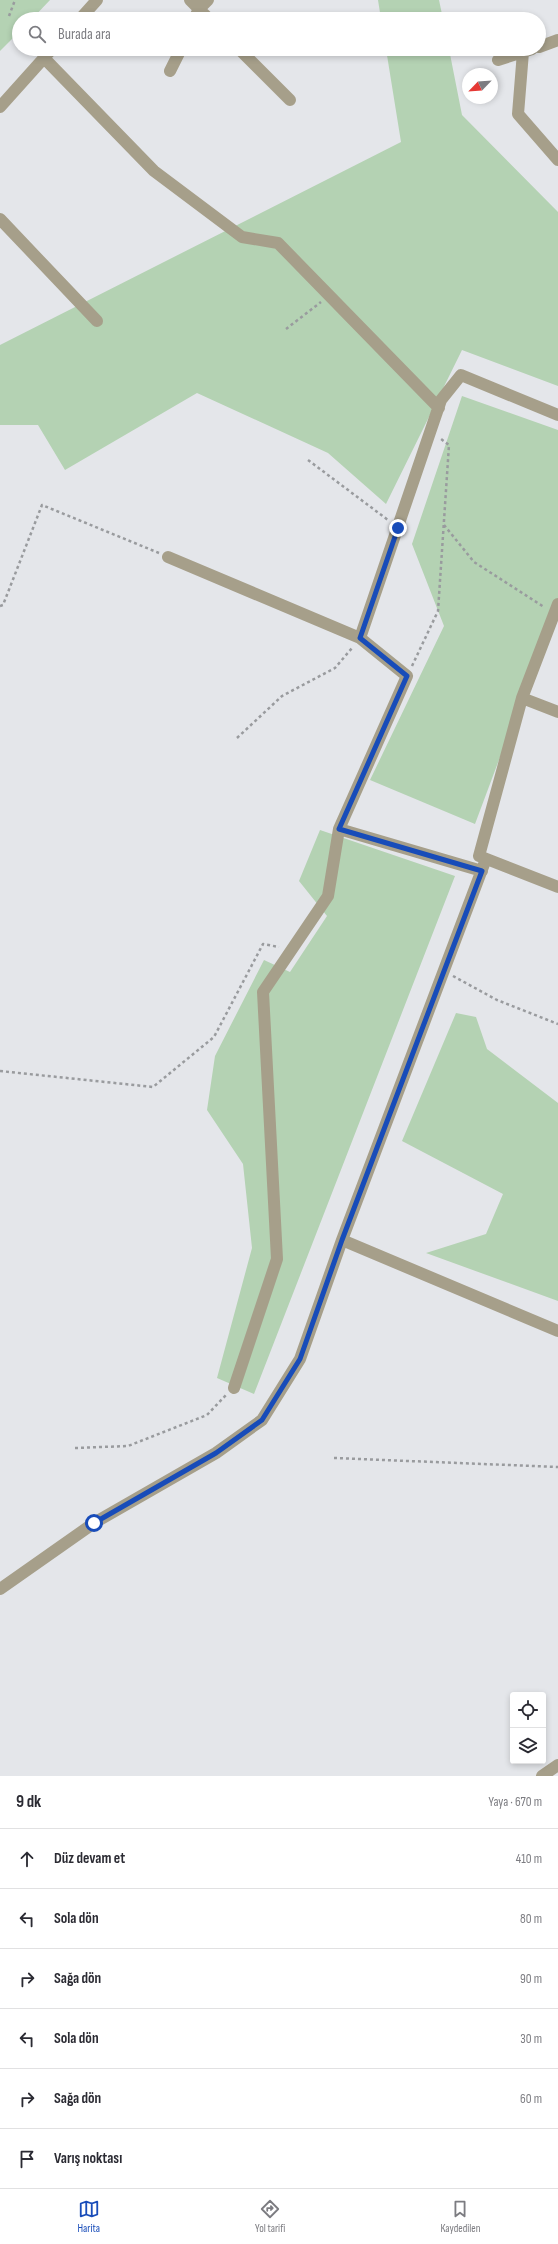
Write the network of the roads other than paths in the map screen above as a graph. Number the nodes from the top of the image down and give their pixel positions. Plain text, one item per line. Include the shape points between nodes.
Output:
1 (97, 0) edge
2 (190, 0) edge
3 (208, 0) edge
4 (86, 12) edge
5 (196, 12) edge
6 (199, 12) edge
7 (558, 40) edge
8 (546, 44) edge
9 (178, 56) edge
10 (246, 56) edge
11 (511, 56) edge
12 (526, 56) edge
13 (44, 58) joint
14 (498, 60) dead end
15 (170, 71) dead end
16 (290, 100) dead end
17 (0, 107) edge
18 (558, 160) edge
19 (0, 218) edge
20 (97, 320) dead end
21 (438, 408) junction
22 (558, 415) edge
23 (168, 557) road end
24 (556, 609) edge
25 (360, 638) junction
26 (522, 698) junction
27 (558, 712) edge
28 (339, 829) junction
29 (486, 859) junction
30 (482, 871) junction
31 (558, 887) edge
32 (342, 1240) junction
33 (558, 1331) edge
34 (234, 1388) road end
35 (0, 1590) edge
36 (558, 1765) edge
37 (542, 1776) edge

1 - 4 street
2 - 5 street
3 - 6 street
7 - 8 street
9 - 15 street
10 - 16 street
11 - 14 street
12 - 18 street via 518,114
13 - 17 street
13 - 21 street via 154,171 242,237 278,243
19 - 20 street
21 - 22 street via 441,400 461,375
21 - 25 street
23 - 25 street
24 - 26 street
25 - 28 street via 407,676
26 - 27 street
26 - 29 street via 479,856
28 - 30 street
28 - 34 street via 328,896 262,992 277,1259
29 - 30 street
29 - 31 street
30 - 32 street
32 - 33 street
32 - 35 street via 300,1359 262,1420 216,1453 94,1523
36 - 37 street

